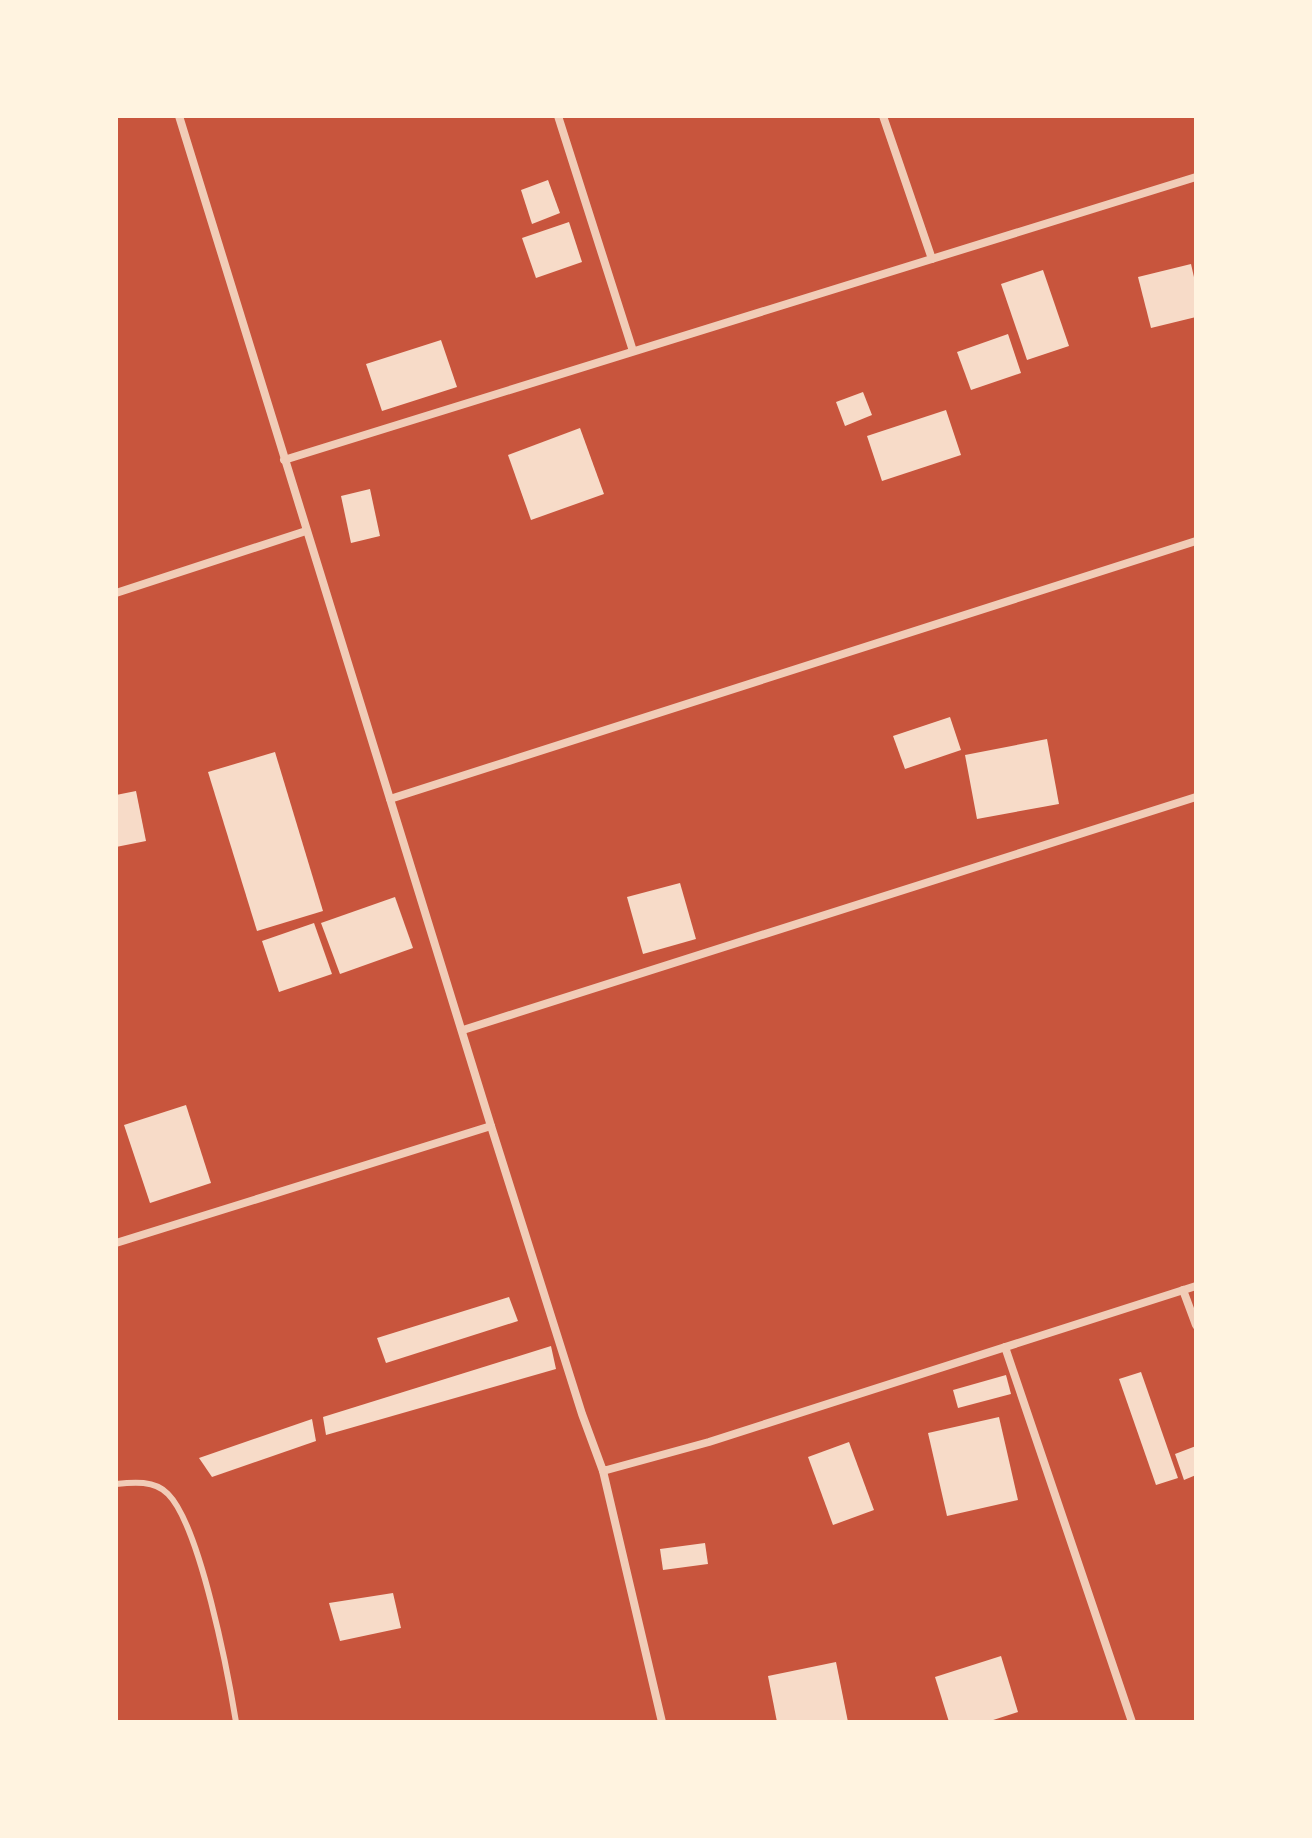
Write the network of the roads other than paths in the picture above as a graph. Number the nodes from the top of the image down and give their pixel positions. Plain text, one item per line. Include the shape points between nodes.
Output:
1 (179, 116) edge
2 (558, 116) edge
3 (883, 116) edge
4 (1196, 177) edge
5 (932, 259) junction
6 (633, 351) junction
7 (284, 460) junction
8 (306, 531) junction
9 (1196, 541) edge
10 (116, 593) edge
11 (1196, 797) edge
12 (390, 799) junction
13 (463, 1030) junction
14 (491, 1126) junction
15 (116, 1243) edge
16 (1196, 1286) edge
17 (1183, 1290) junction
18 (1196, 1325) edge
19 (1005, 1347) junction
20 (603, 1471) junction
21 (116, 1484) edge
22 (236, 1722) edge
23 (662, 1722) edge
24 (1132, 1722) edge

1 - 7 street
2 - 6 street
3 - 5 street
4 - 5 street
5 - 6 street
6 - 7 street
7 - 8 street
8 - 10 street
8 - 12 street
9 - 12 street
11 - 13 street
12 - 13 street
13 - 14 street
14 - 15 street
14 - 20 street
16 - 17 street
17 - 18 street
17 - 19 street
19 - 20 street
19 - 24 street
20 - 23 street
21 - 22 lane via 138,1481 166,1491 179,1507 226,1663

